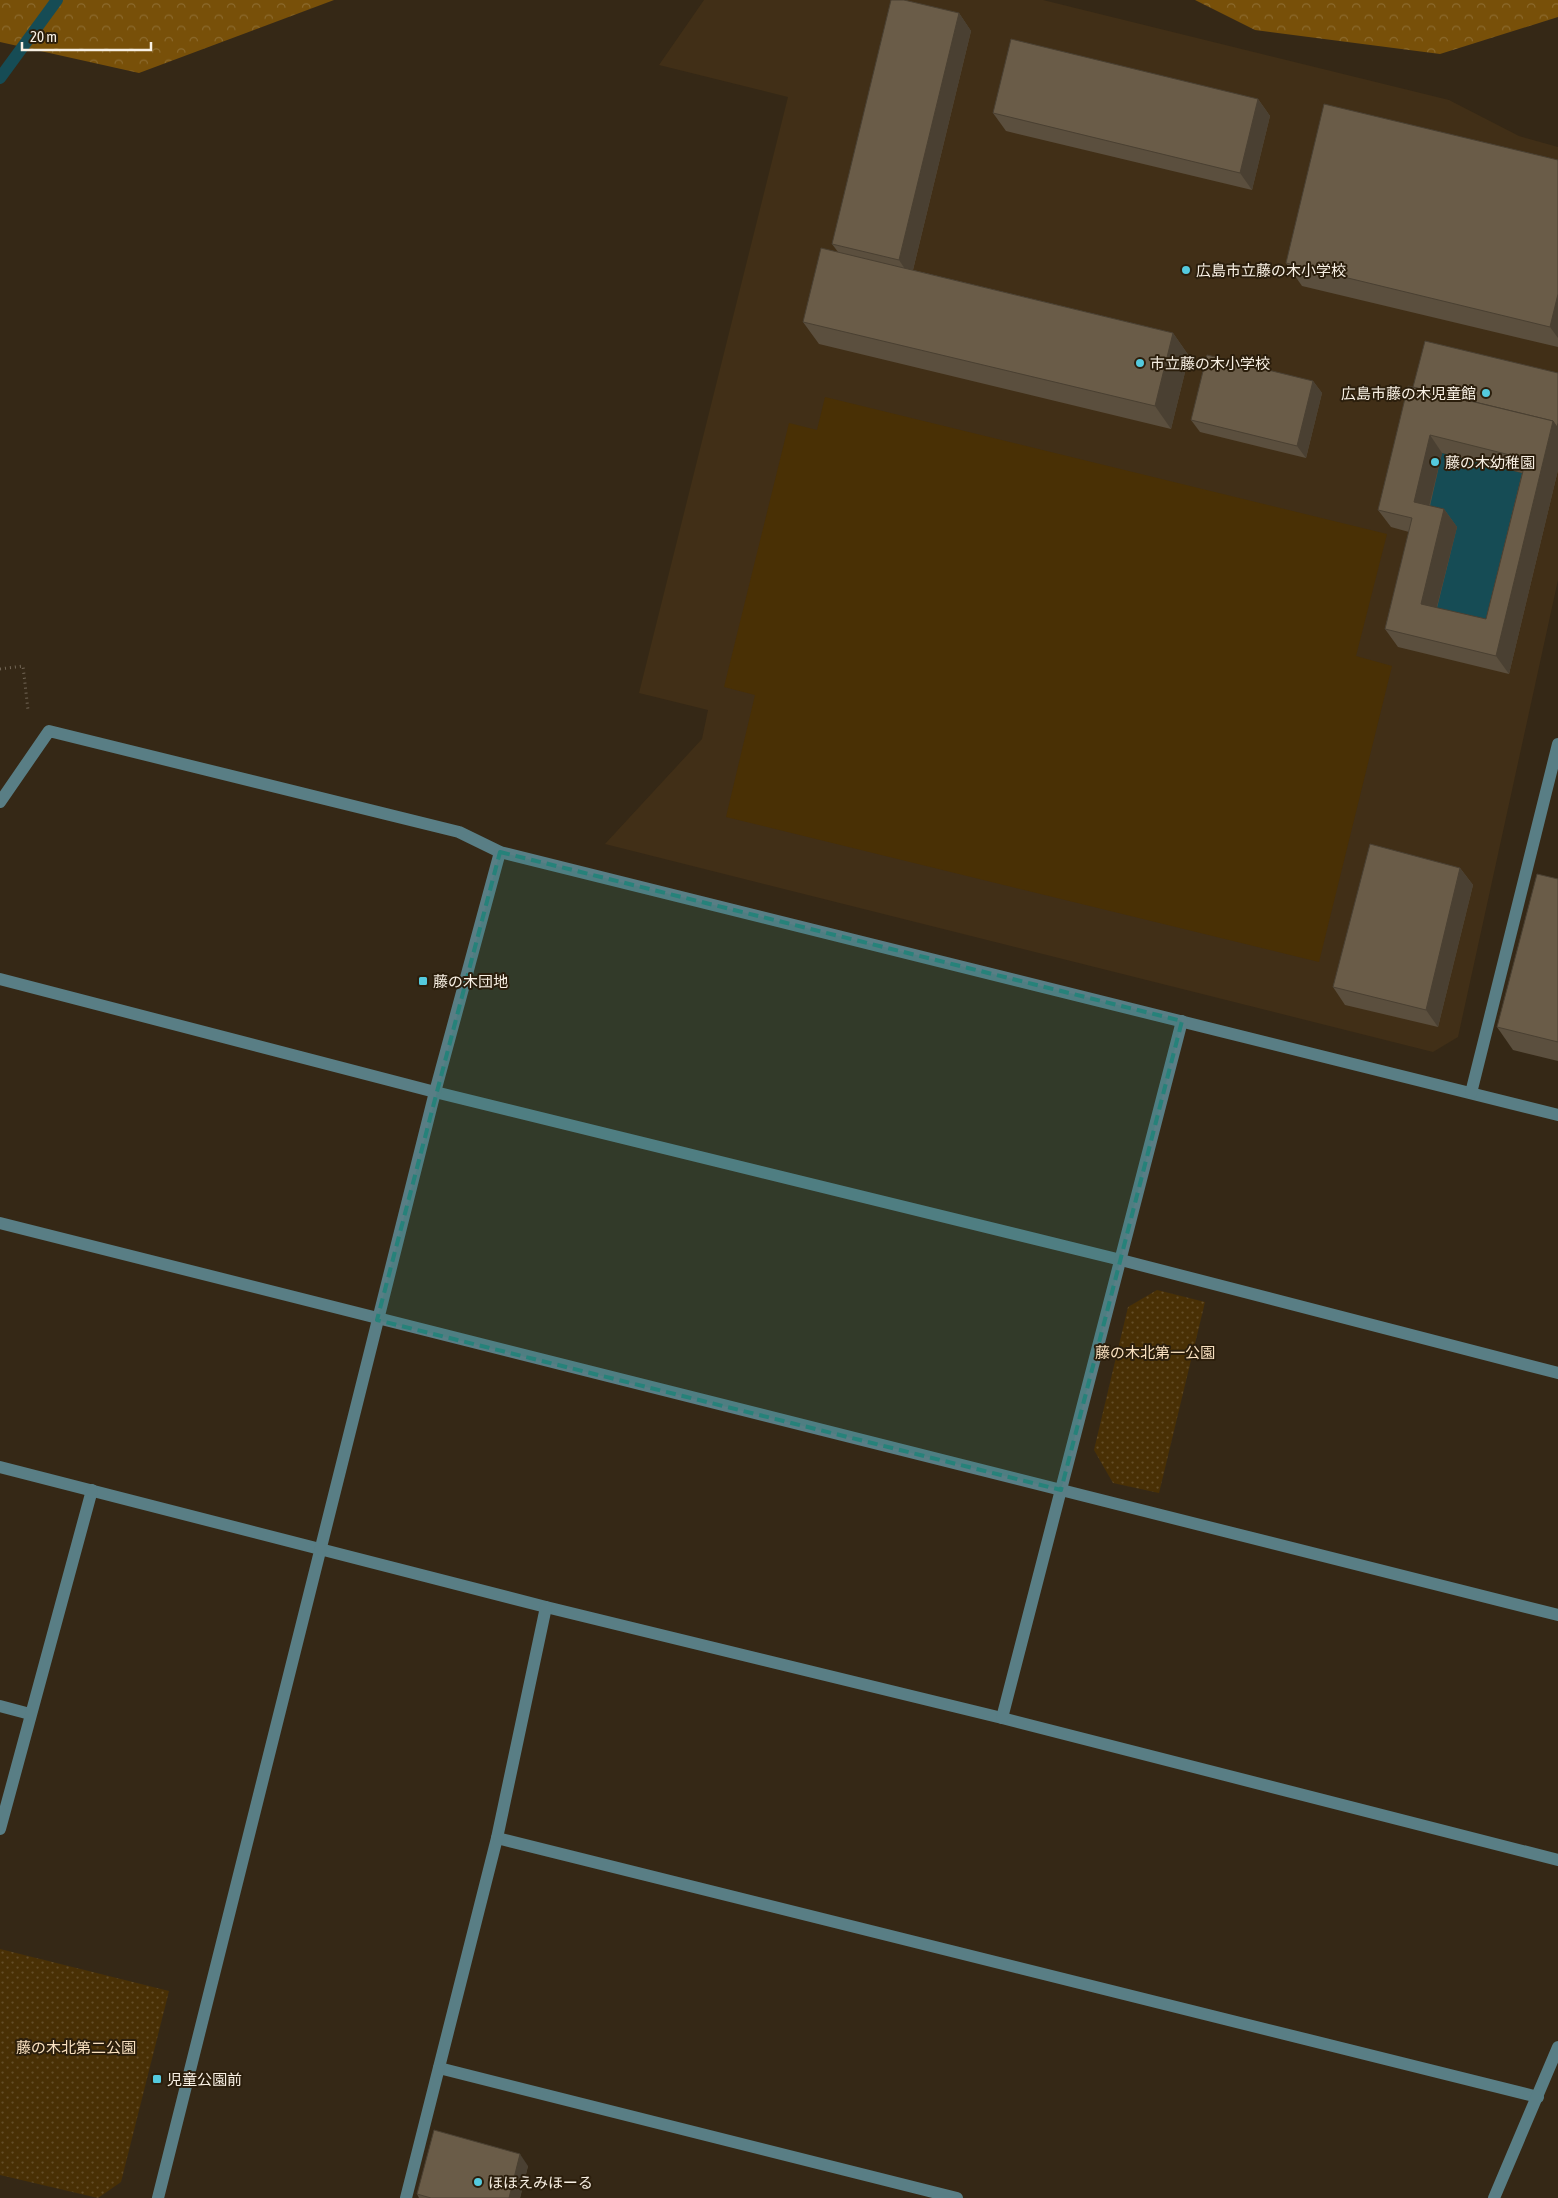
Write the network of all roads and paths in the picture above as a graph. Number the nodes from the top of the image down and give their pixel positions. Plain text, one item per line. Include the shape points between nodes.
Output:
1 (0, 669) edge
2 (1558, 744) edge
3 (34, 754) junction
4 (0, 802) edge
5 (500, 852) junction
6 (0, 979) edge
7 (1182, 1021) junction
8 (435, 1092) junction
9 (1471, 1093) junction
10 (1558, 1116) edge
11 (0, 1223) edge
12 (1121, 1260) junction
13 (377, 1320) junction
14 (1558, 1374) edge
15 (0, 1467) edge
16 (92, 1490) junction
17 (1061, 1490) junction
18 (320, 1548) junction
19 (546, 1607) junction
20 (1558, 1615) edge
21 (0, 1706) edge
22 (30, 1714) junction
23 (1002, 1718) junction
24 (0, 1829) edge
25 (497, 1838) junction
26 (1558, 1860) edge
27 (1558, 2047) edge
28 (439, 2068) junction
29 (1538, 2097) junction
30 (158, 2198) edge
31 (406, 2198) edge
32 (957, 2198) edge
33 (1494, 2198) edge

1 - 3 path via 23,666
2 - 9 street
3 - 4 street
3 - 5 street via 49,732 459,832
5 - 7 street
5 - 8 street
6 - 8 street
7 - 9 street
7 - 12 street
8 - 12 street
8 - 13 street
9 - 10 street
11 - 13 street
12 - 14 street
12 - 17 street
13 - 17 street
13 - 18 street
15 - 16 street
16 - 18 street
16 - 22 street
17 - 20 street
17 - 23 street
18 - 19 street
18 - 30 street
19 - 23 street
19 - 25 street
21 - 22 street
22 - 24 street
23 - 26 street
25 - 28 street
25 - 29 street
27 - 29 street
28 - 31 street
28 - 32 street
29 - 33 street

